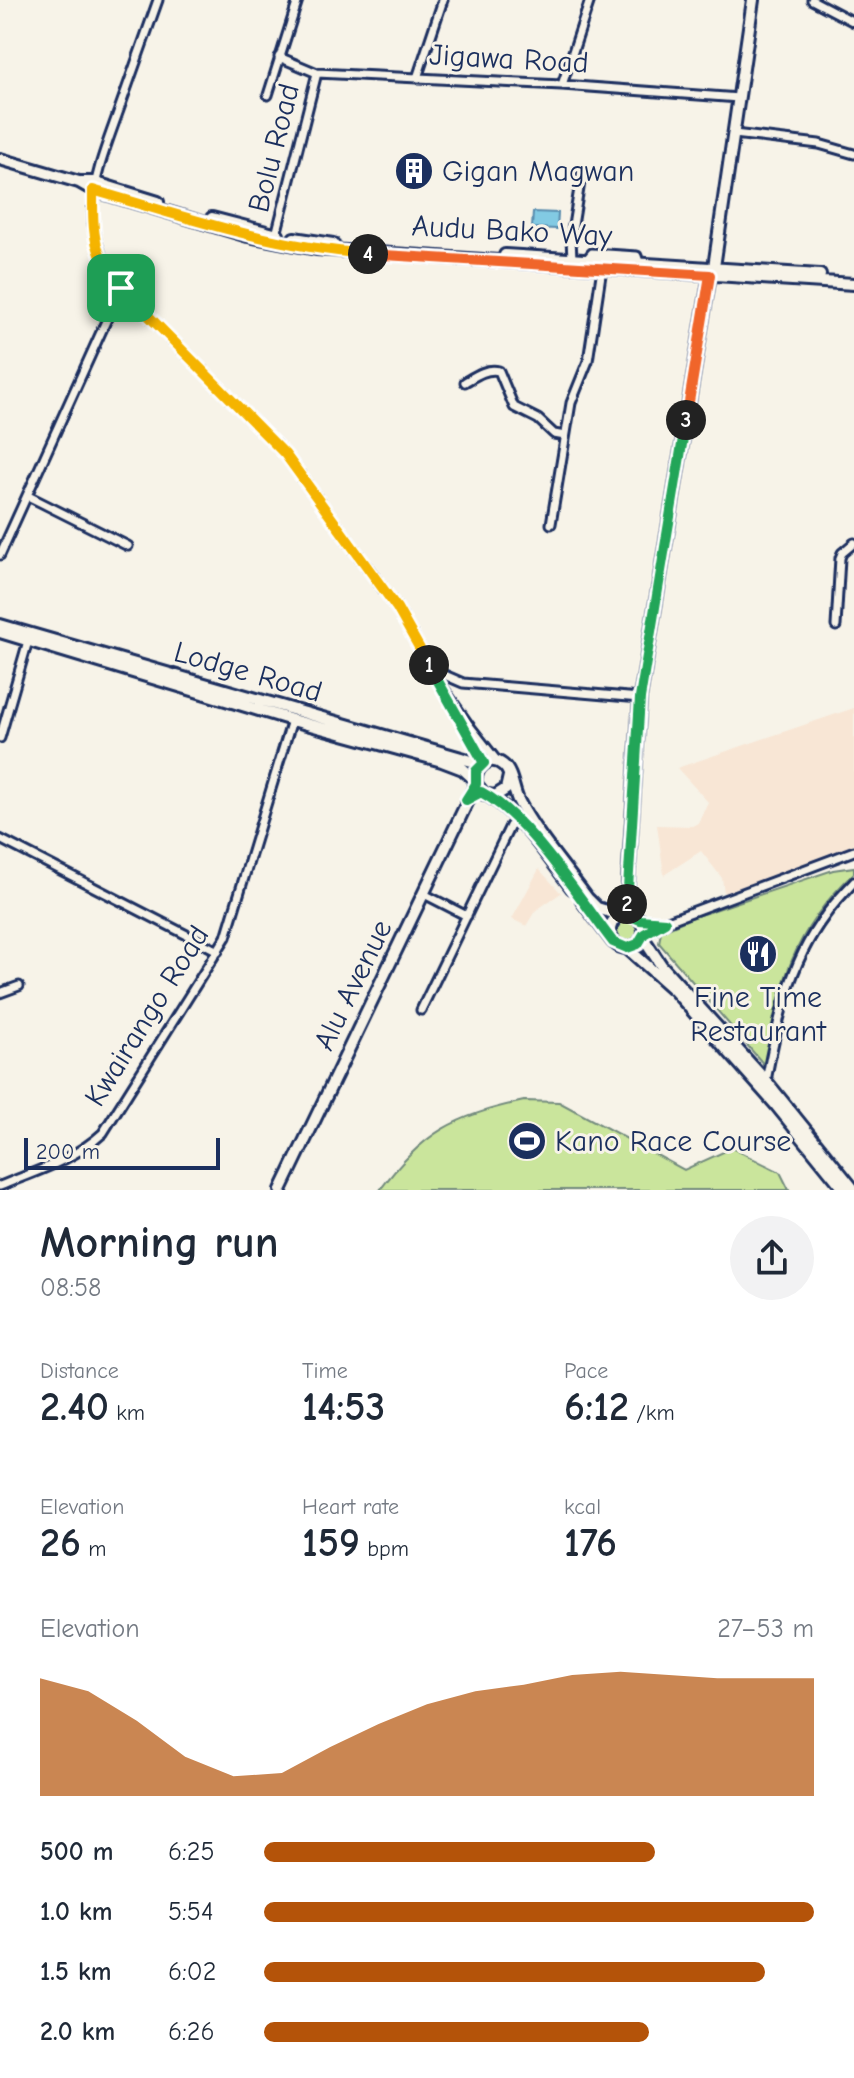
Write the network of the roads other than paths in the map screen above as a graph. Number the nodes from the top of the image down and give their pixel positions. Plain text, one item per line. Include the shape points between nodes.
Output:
1 (158, 0) edge
2 (298, 0) edge
3 (443, 0) edge
4 (590, 0) edge
5 (753, 0) edge
6 (812, 0) edge
7 (854, 22) edge
8 (279, 57) junction
9 (317, 73) junction
10 (417, 78) junction
11 (562, 85) junction
12 (268, 95) dead end
13 (739, 98) junction
14 (734, 134) junction
15 (854, 154) edge
16 (0, 159) edge
17 (582, 170) dead end
18 (93, 186) junction
19 (276, 235) junction
20 (572, 259) junction
21 (602, 268) junction
22 (712, 271) junction
23 (854, 278) edge
24 (854, 284) edge
25 (121, 288) junction
26 (465, 382) dead end
27 (565, 436) junction
28 (28, 496) junction
29 (551, 524) dead end
30 (854, 543) edge
31 (128, 546) dead end
32 (0, 555) edge
33 (0, 625) edge
34 (836, 626) dead end
35 (0, 632) edge
36 (28, 641) junction
37 (431, 669) junction
38 (437, 679) junction
39 (640, 698) junction
40 (292, 720) junction
41 (0, 738) edge
42 (499, 763) junction
43 (483, 764) junction
44 (509, 776) junction
45 (480, 788) junction
46 (510, 826) dead end
47 (0, 839) edge
48 (854, 851) edge
49 (854, 882) edge
50 (424, 894) junction
51 (623, 915) junction
52 (467, 916) junction
53 (640, 920) junction
54 (665, 922) junction
55 (643, 936) junction
56 (613, 942) junction
57 (627, 948) junction
58 (218, 951) junction
59 (19, 986) dead end
60 (0, 993) edge
61 (421, 1010) dead end
62 (766, 1081) junction
63 (0, 1186) edge
64 (281, 1190) edge
65 (845, 1190) edge
66 (854, 1190) edge

1 - 18 street
2 - 8 street
3 - 10 street
4 - 11 street
5 - 13 street
6 - 7 street
8 - 9 street, Jigawa Road
8 - 12 street
9 - 10 street, Jigawa Road
9 - 19 street, Bolu Road
10 - 11 street, Jigawa Road
11 - 13 street, Jigawa Road
13 - 14 street
14 - 15 street via 819,144
14 - 22 street
16 - 18 street, Audu Bako Way
17 - 20 street
18 - 19 street, Audu Bako Way
18 - 21 street, Audu Bako Way via 248,236 316,249
18 - 25 street via 98,253
19 - 20 street, Audu Bako Way via 362,247
20 - 22 street, Audu Bako Way
21 - 22 street, Audu Bako Way
21 - 27 street via 588,361 573,393
22 - 23 street, Audu Bako Way
22 - 24 street, Audu Bako Way
22 - 39 street
25 - 28 street
25 - 37 street via 285,454 397,608
26 - 27 street via 499,371 514,407
27 - 29 street
28 - 31 street
28 - 32 street
30 - 34 street via 840,558
33 - 43 street, Lodge Road
35 - 36 street, Lodge Road
36 - 40 street, Lodge Road
36 - 41 street
37 - 38 street
37 - 39 street via 463,683
38 - 42 street
38 - 43 street
39 - 51 street
40 - 45 street, Lodge Road via 442,761 463,769
40 - 58 street, Kwairango Road via 231,924
42 - 43 street
42 - 44 street
43 - 45 street via 476,771
44 - 45 street via 501,793
44 - 51 street via 527,814 587,898 597,908
45 - 50 street, Alu Avenue via 466,800
45 - 56 street, Lodge Road via 527,829
46 - 52 street
47 - 58 street
48 - 54 street
49 - 62 street via 802,952 787,989
50 - 52 street
50 - 64 street, Alu Avenue
51 - 53 street
51 - 56 street via 611,924
52 - 61 street
53 - 54 street
53 - 55 street
54 - 55 street
55 - 57 street
55 - 62 street via 661,965
56 - 57 street
57 - 65 street via 674,990
58 - 63 street, Kwairango Road via 103,1133 58,1163
59 - 60 street
62 - 66 street

